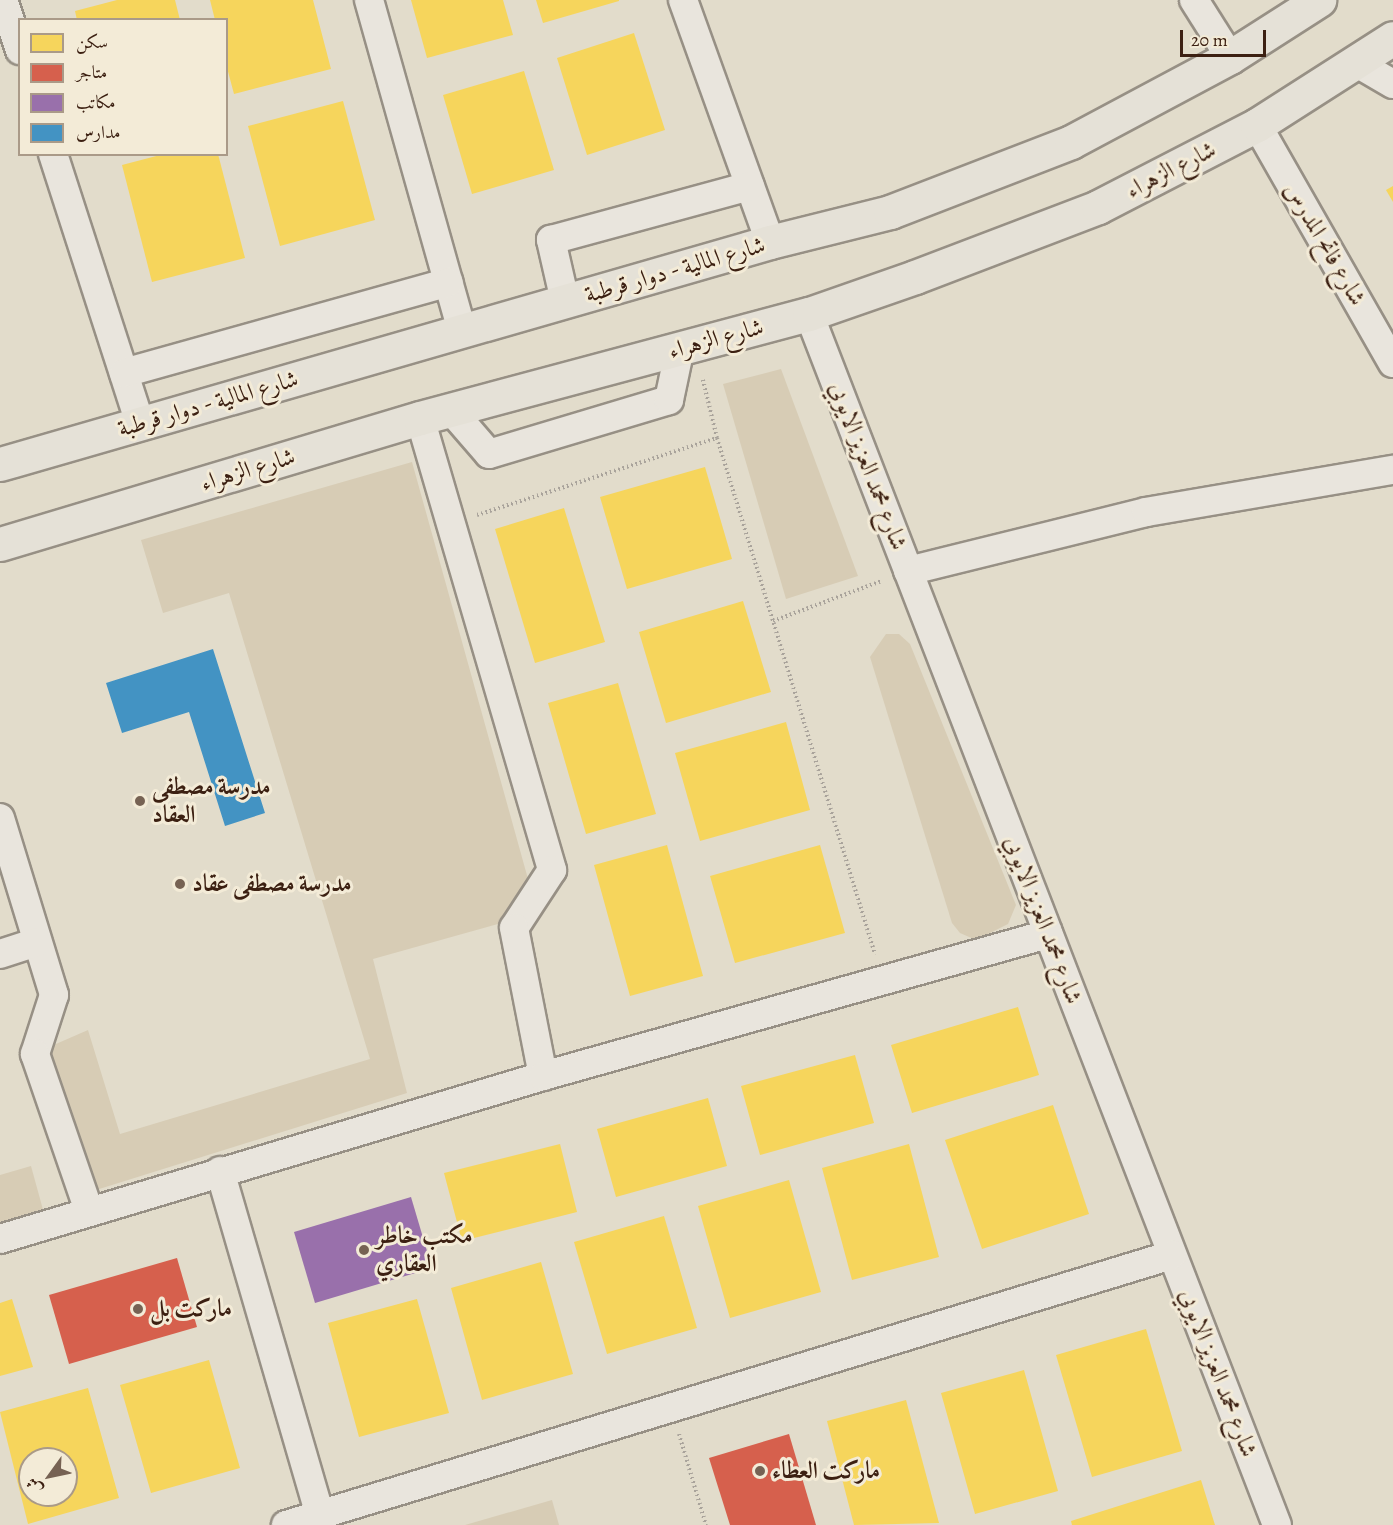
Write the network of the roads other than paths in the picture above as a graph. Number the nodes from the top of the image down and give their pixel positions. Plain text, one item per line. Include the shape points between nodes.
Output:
1 (3, 0) edge
2 (369, 0) edge
3 (683, 0) edge
4 (1319, 0) edge
5 (1199, 2) edge
6 (1393, 38) edge
7 (18, 44) edge
8 (1230, 57) junction
9 (1355, 62) junction
10 (1393, 84) edge
11 (1257, 125) junction
12 (54, 156) edge
13 (750, 186) junction
14 (771, 242) junction
15 (449, 282) junction
16 (565, 302) junction
17 (809, 314) junction
18 (462, 331) junction
19 (687, 346) junction
20 (1393, 363) edge
21 (124, 373) junction
22 (451, 410) junction
23 (420, 418) junction
24 (140, 423) junction
25 (0, 464) edge
26 (1393, 470) edge
27 (0, 544) edge
28 (908, 571) junction
29 (0, 818) edge
30 (1048, 934) junction
31 (37, 942) junction
32 (0, 954) edge
33 (543, 1076) junction
34 (220, 1171) junction
35 (89, 1211) junction
36 (0, 1239) edge
37 (1172, 1255) junction
38 (320, 1515) junction
39 (286, 1525) edge
40 (1277, 1525) edge

1 - 7 street
2 - 15 street
3 - 13 street
4 - 8 main road, شارع المالية - دوار قرطبة
5 - 8 street
6 - 9 main road, شارع الزهراء
8 - 14 main road, شارع المالية - دوار قرطبة via 1071,142 890,212
9 - 10 street
9 - 11 main road, شارع الزهراء
11 - 17 main road, شارع الزهراء via 1098,207
11 - 20 street, شارع فاتح المدرس
12 - 21 street
13 - 14 street
13 - 16 street via 551,240
14 - 16 main road, شارع المالية - دوار قرطبة
15 - 18 street
15 - 21 street
16 - 18 main road, شارع المالية - دوار قرطبة
17 - 19 main road, شارع الزهراء
17 - 28 street, شارع محمد العزيز الايوبي
18 - 24 main road, شارع المالية - دوار قرطبة
19 - 22 main road, شارع الزهراء
19 - 22 street via 669,400 489,454
21 - 24 street
22 - 23 main road, شارع الزهراء
23 - 27 main road, شارع الزهراء
23 - 33 street via 552,870 514,928
24 - 25 main road, شارع المالية - دوار قرطبة
26 - 28 street via 1146,513
28 - 30 street, شارع محمد العزيز الايوبي
29 - 31 street
30 - 33 street
30 - 37 street, شارع محمد العزيز الايوبي
31 - 32 street
31 - 35 street via 54,995 35,1054
33 - 34 street
34 - 35 street
34 - 38 street
35 - 36 street
37 - 38 street
37 - 40 street, شارع محمد العزيز الايوبي
38 - 39 street

